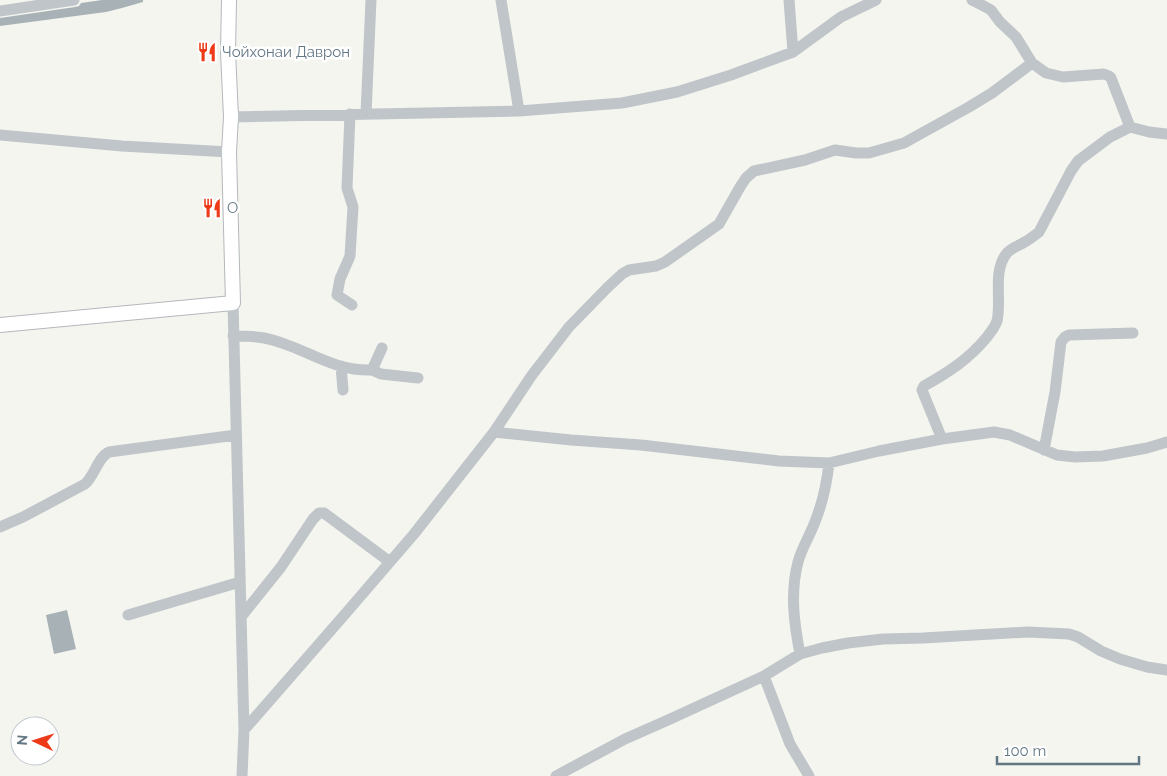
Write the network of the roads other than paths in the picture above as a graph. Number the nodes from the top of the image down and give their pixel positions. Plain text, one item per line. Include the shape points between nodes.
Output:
1 (74, 0) edge
2 (229, 0) edge
3 (371, 0) edge
4 (501, 0) edge
5 (789, 0) edge
6 (876, 0) edge
7 (972, 0) edge
8 (0, 11) edge
9 (793, 52) junction
10 (1032, 63) junction
11 (519, 111) junction
12 (350, 114) junction
13 (366, 114) junction
14 (231, 117) junction
15 (1130, 128) junction
16 (1167, 134) edge
17 (0, 135) edge
18 (229, 152) junction
19 (233, 303) junction
20 (352, 305) dead end
21 (0, 324) edge
22 (1133, 333) dead end
23 (233, 336) junction
24 (382, 348) dead end
25 (341, 366) junction
26 (372, 370) junction
27 (418, 378) dead end
28 (342, 390) dead end
29 (494, 432) junction
30 (236, 435) junction
31 (942, 439) junction
32 (1167, 442) edge
33 (1044, 450) junction
34 (829, 463) junction
35 (0, 527) edge
36 (390, 562) junction
37 (240, 582) junction
38 (128, 615) dead end
39 (241, 618) junction
40 (800, 654) junction
41 (1167, 670) edge
42 (764, 676) junction
43 (244, 730) junction
44 (242, 776) edge
45 (556, 776) edge
46 (808, 776) edge

1 - 8 street
2 - 14 main road
3 - 13 street
4 - 11 street
5 - 9 street
6 - 9 street via 841,17
7 - 10 street via 990,10 1016,37
9 - 11 street via 677,92 622,103
10 - 15 street via 1046,73 1063,77 1109,76
10 - 29 street via 992,93 904,143 869,153 835,150 754,172 746,178 719,224 665,262 630,270 607,288 569,327
11 - 13 street
12 - 13 street
12 - 14 street
12 - 20 street via 348,188 353,207 350,256 337,295
14 - 18 main road
15 - 16 street
15 - 31 street via 1110,137 1078,161 1039,232 1007,253 998,282 997,322 993,329 964,361 924,386 922,390
17 - 18 street
18 - 19 main road
19 - 21 main road
19 - 23 street
22 - 33 street via 1069,335 1061,342
23 - 25 street via 256,336 275,341
23 - 30 street
24 - 26 street
25 - 26 street
25 - 28 street
26 - 27 street
29 - 34 street via 778,461
29 - 36 street
30 - 35 street via 109,452 90,480
30 - 37 street
31 - 33 street via 994,432 1010,435
31 - 34 street
32 - 33 street via 1103,456 1057,455
34 - 40 street via 822,504 798,561 794,581 794,625
36 - 39 street via 319,512
36 - 43 street
37 - 38 street
37 - 39 street
39 - 43 street
40 - 41 street via 883,639 1028,632 1069,634 1120,659 1147,668
40 - 42 street
42 - 45 street via 625,739
42 - 46 street via 790,744
43 - 44 street

